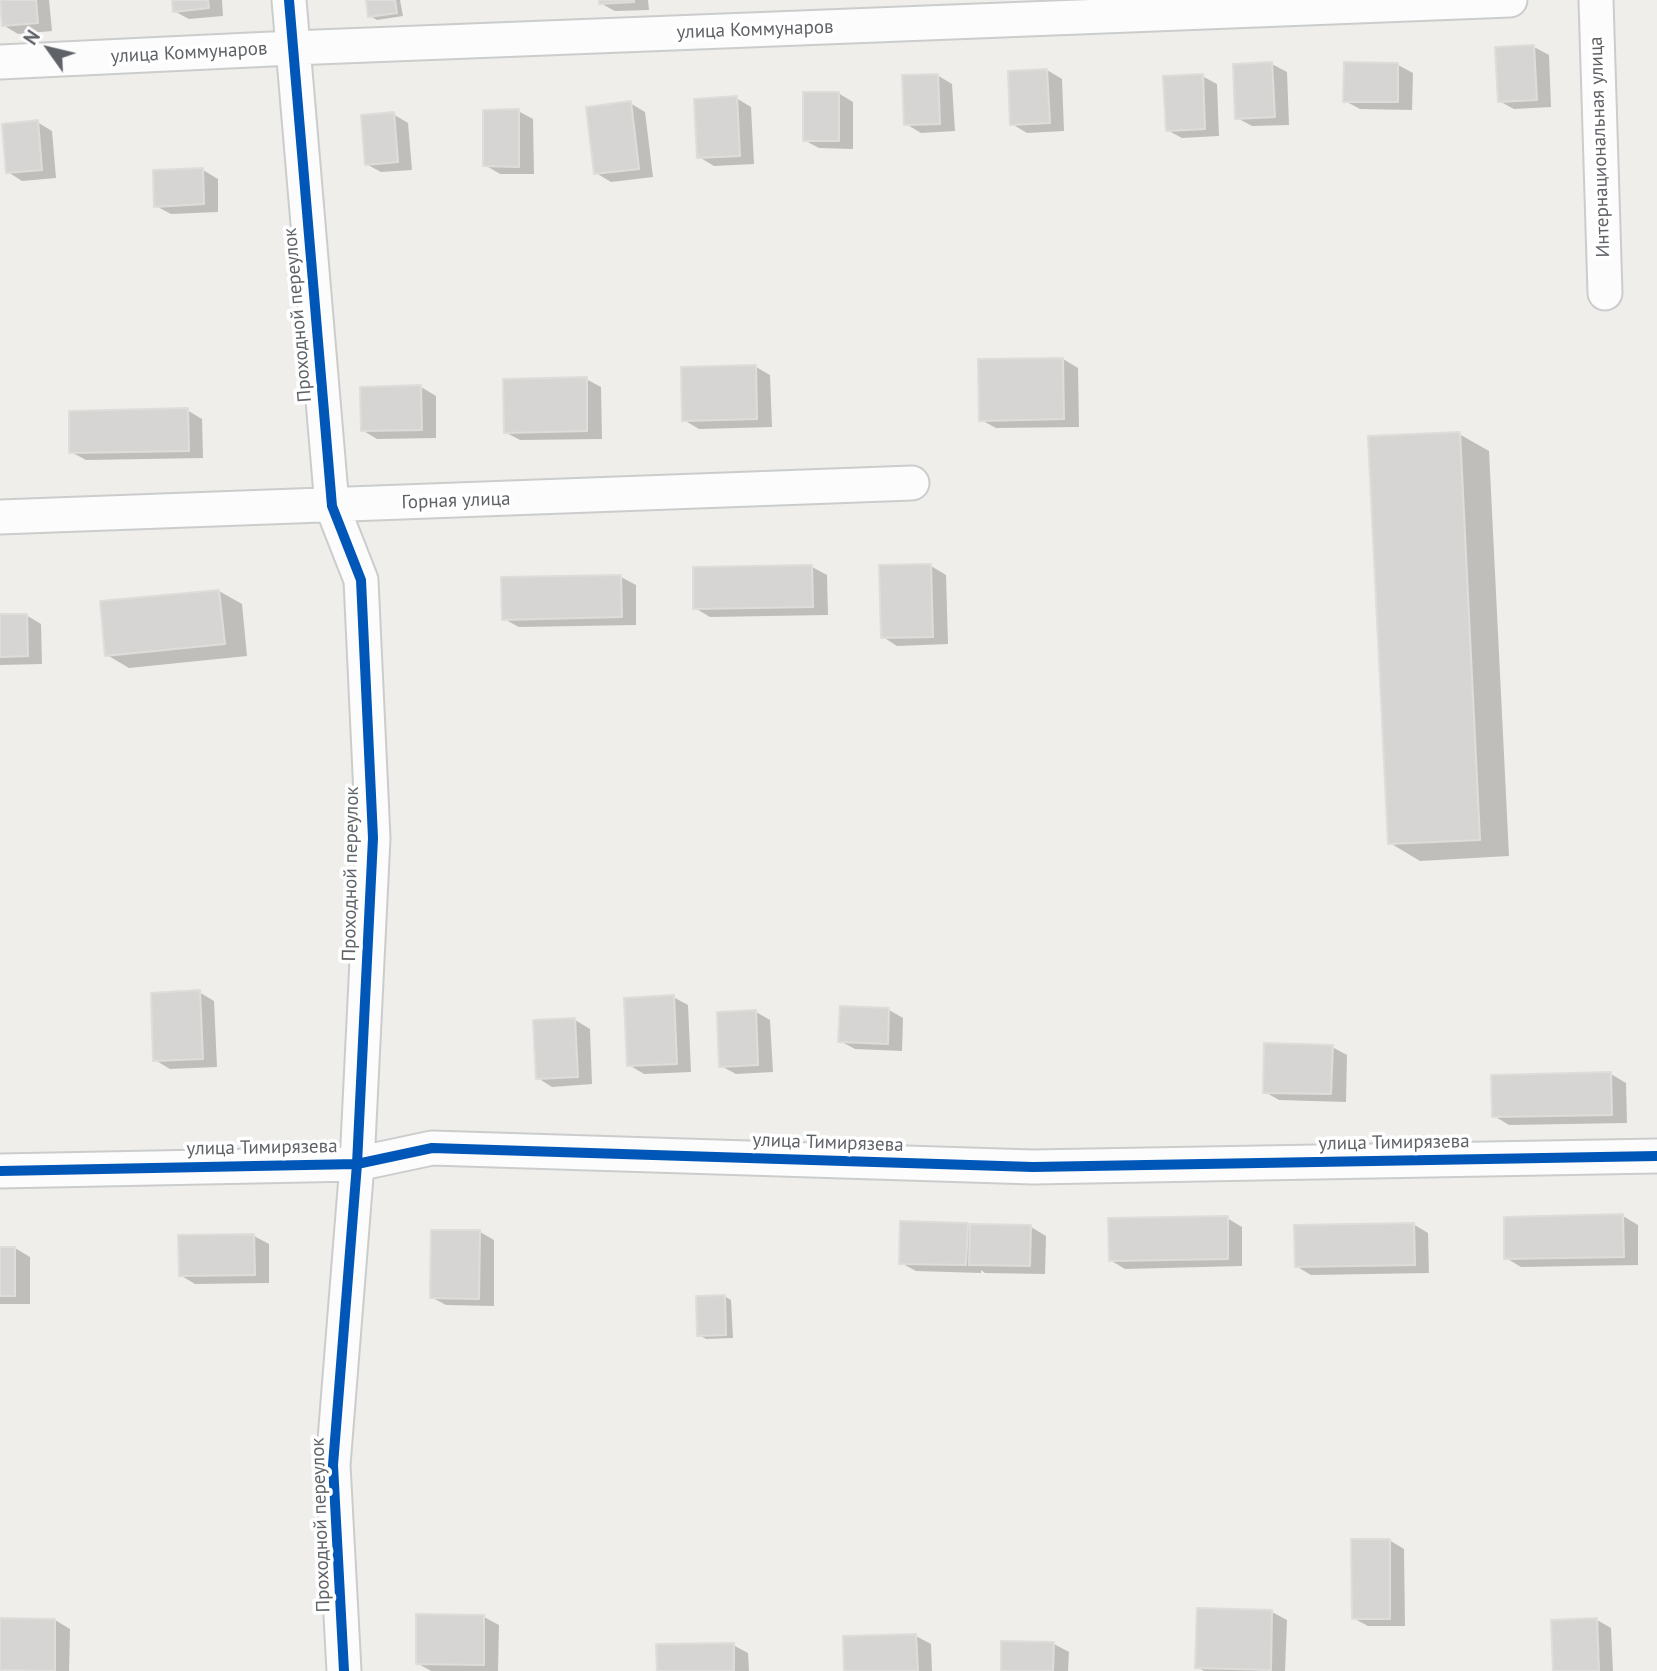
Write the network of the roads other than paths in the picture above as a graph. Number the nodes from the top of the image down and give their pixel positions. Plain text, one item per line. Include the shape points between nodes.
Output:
1 (289, 0) edge
2 (1510, 0) edge
3 (1596, 0) edge
4 (292, 48) junction
5 (0, 62) edge
6 (1605, 293) dead end
7 (912, 483) dead end
8 (332, 506) junction
9 (0, 517) edge
10 (1657, 1156) edge
11 (357, 1164) junction
12 (0, 1171) edge
13 (344, 1671) edge

1 - 4 street, Проходной переулок
2 - 4 street, улица Коммунаров
3 - 6 street, Интернациональная улица
4 - 5 street, улица Коммунаров
4 - 8 street, Проходной переулок
7 - 8 street, Горная улица
8 - 9 street, Горная улица
8 - 11 street, Проходной переулок via 361,580 373,838
10 - 11 street, улица Тимирязева via 1032,1167 432,1149
11 - 12 street, улица Тимирязева
11 - 13 street, Проходной переулок via 333,1465

